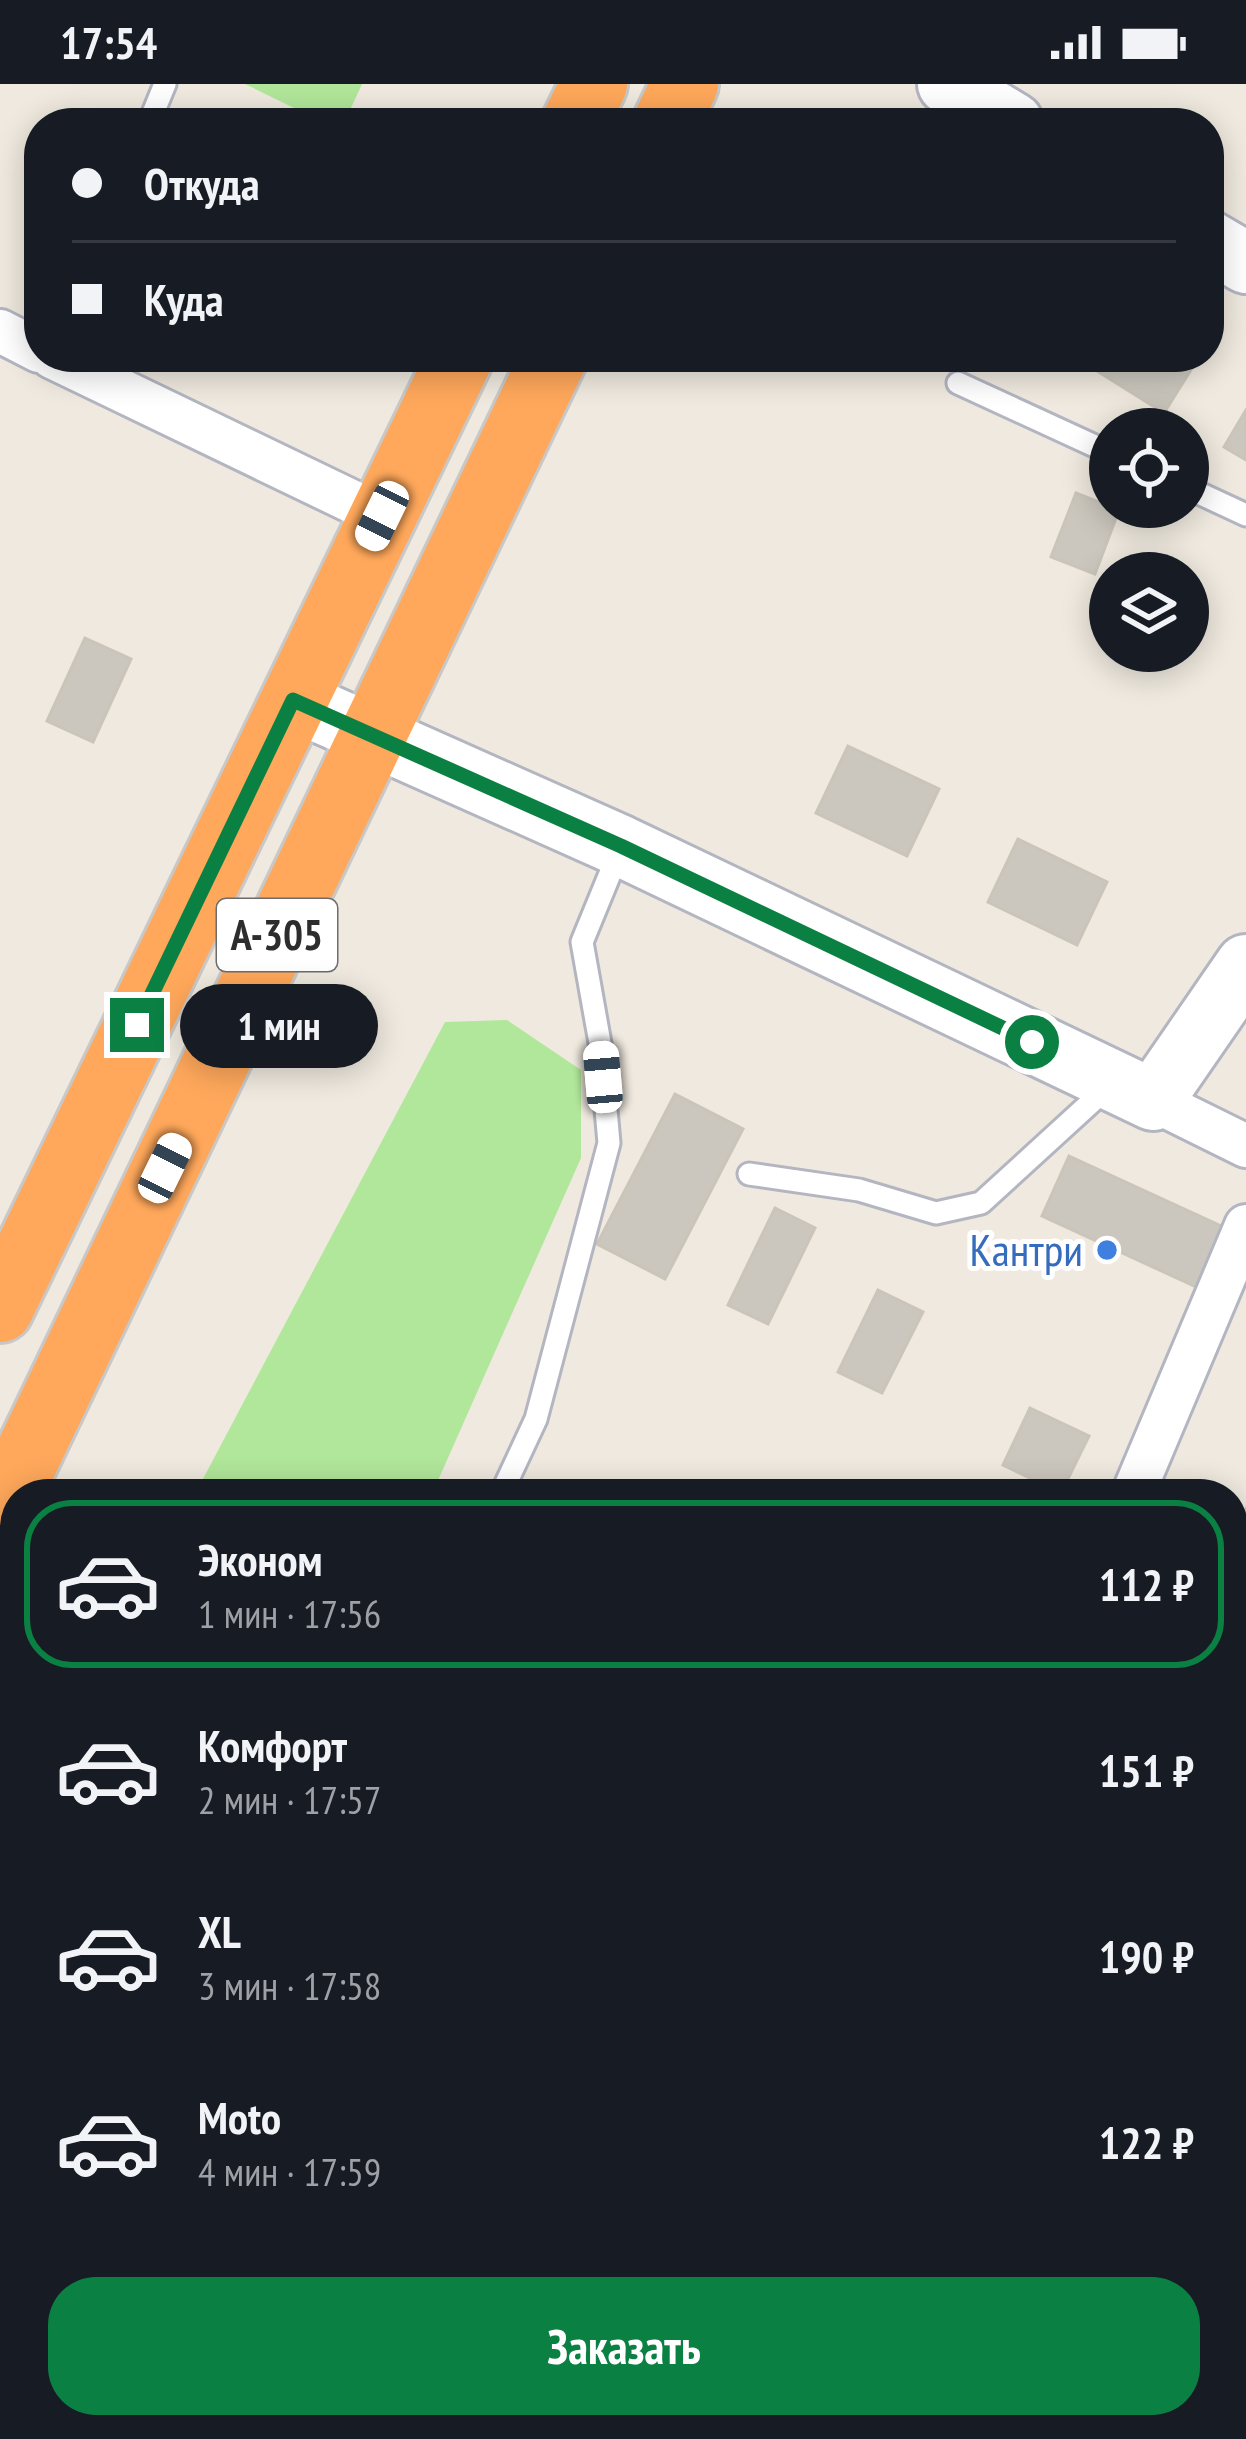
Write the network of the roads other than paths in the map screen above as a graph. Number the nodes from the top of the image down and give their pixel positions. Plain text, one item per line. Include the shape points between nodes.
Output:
1 (948, 84) edge
2 (988, 108) edge
3 (83, 372) edge
4 (453, 372) edge
5 (547, 372) edge
6 (958, 383) dead end
7 (1089, 443) edge
8 (1209, 498) edge
9 (1246, 515) edge
10 (382, 516) junction
11 (293, 700) junction
12 (372, 737) junction
13 (621, 846) junction
14 (1246, 965) edge
15 (1134, 1091) junction
16 (1246, 1146) edge
17 (748, 1174) dead end
18 (1246, 1226) edge
19 (0, 1309) edge
20 (16, 1479) edge
21 (508, 1479) edge
22 (1139, 1479) edge

1 - 2 street
3 - 10 street
4 - 10 highway, А-305
5 - 12 highway, А-305
6 - 7 lane
8 - 9 lane
10 - 11 highway, А-305
11 - 12 street
11 - 19 highway, А-305
12 - 13 street
12 - 20 highway, А-305
13 - 15 street
13 - 21 lane via 582,941 608,1144 536,1419
14 - 15 street
15 - 16 street
15 - 17 lane via 981,1203 936,1214 859,1190
18 - 22 street

